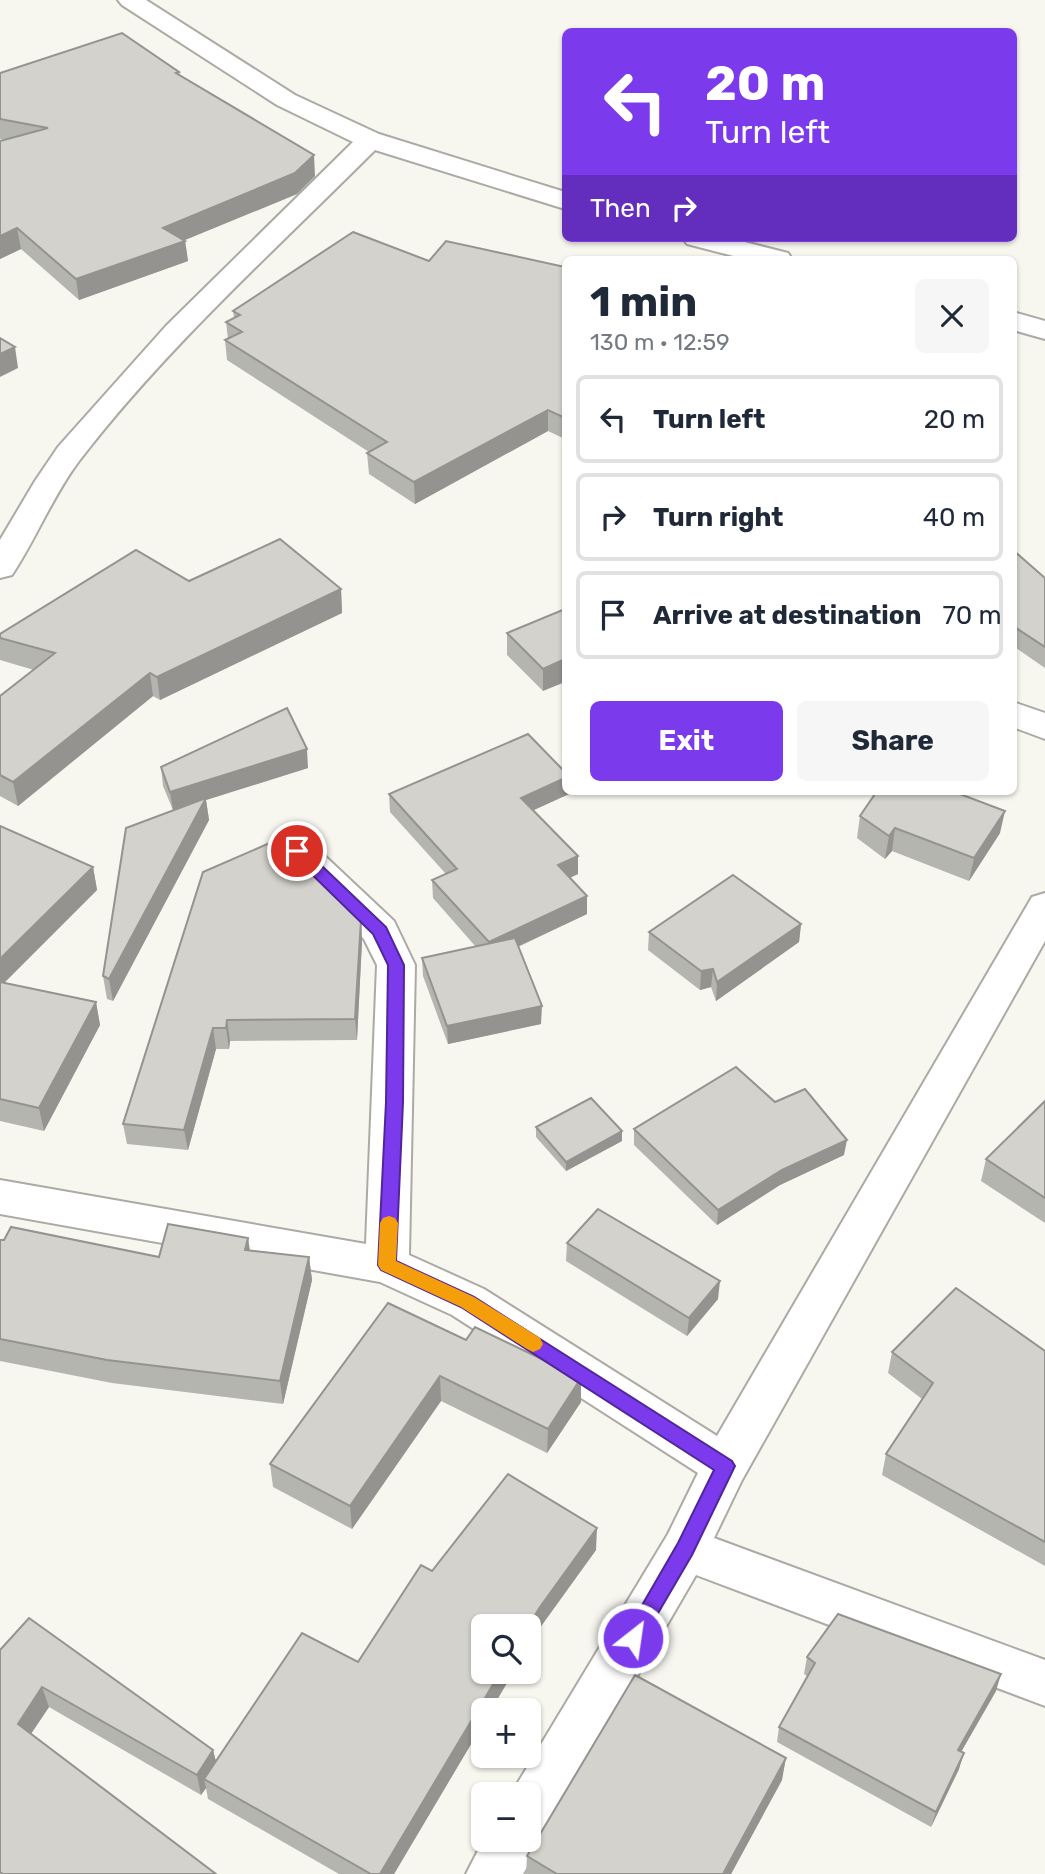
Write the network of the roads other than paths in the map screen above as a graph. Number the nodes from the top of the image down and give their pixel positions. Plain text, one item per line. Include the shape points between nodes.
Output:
1 (130, 0) edge
2 (370, 140) junction
3 (562, 200) edge
4 (712, 242) edge
5 (766, 256) edge
6 (1017, 322) edge
7 (1045, 330) edge
8 (0, 568) edge
9 (1017, 715) edge
10 (1045, 727) edge
11 (297, 851) dead end
12 (1045, 907) edge
13 (0, 1197) edge
14 (387, 1265) junction
15 (725, 1466) junction
16 (685, 1549) junction
17 (1045, 1683) edge
18 (541, 1793) edge
19 (507, 1852) edge
20 (494, 1874) edge

1 - 2 street via 286,100
2 - 3 street
2 - 8 street via 177,332 94,424 67,457
4 - 5 street
6 - 7 street
9 - 10 street
11 - 14 street via 380,931 396,965
12 - 15 street
13 - 14 street
14 - 15 street via 468,1302
15 - 16 street
16 - 17 street
16 - 18 street
19 - 20 street

